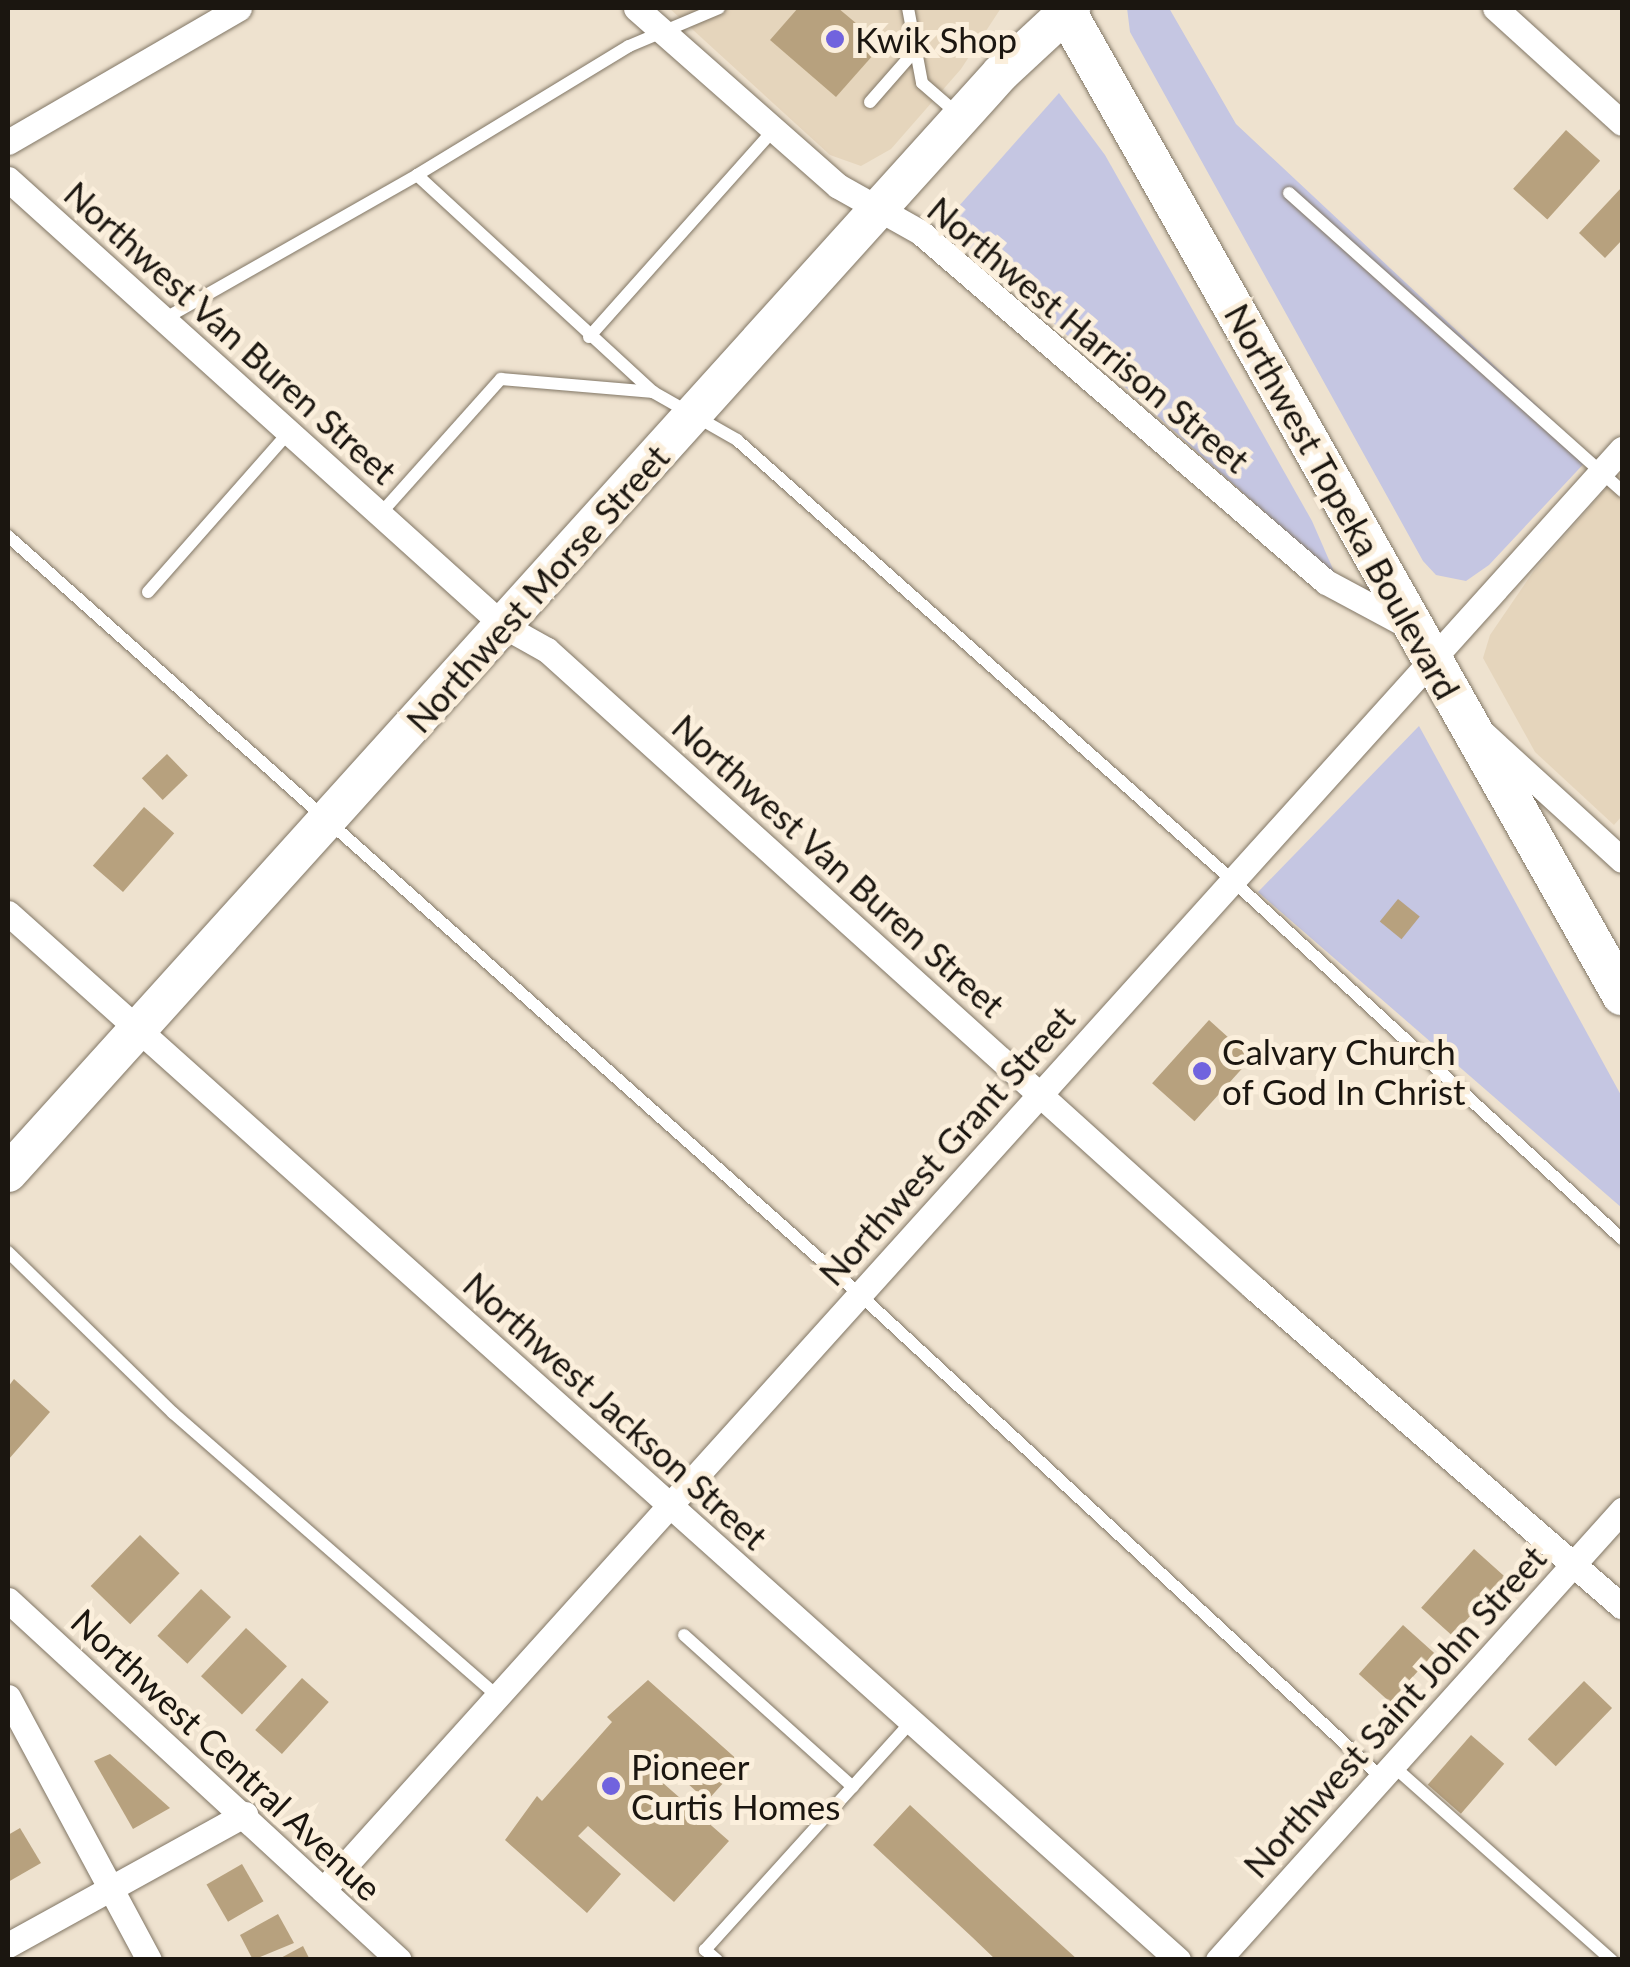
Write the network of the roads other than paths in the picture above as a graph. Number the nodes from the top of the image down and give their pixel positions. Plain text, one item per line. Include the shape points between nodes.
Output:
1 (240, 8) edge
2 (636, 8) edge
3 (719, 8) edge
4 (908, 8) edge
5 (1495, 8) edge
6 (1067, 9) edge
7 (661, 30) junction
8 (912, 54) junction
9 (870, 102) dead end
10 (962, 118) junction
11 (1622, 123) edge
12 (775, 128) junction
13 (8, 142) edge
14 (417, 175) junction
15 (8, 179) edge
16 (1289, 193) dead end
17 (880, 208) junction
18 (164, 319) junction
19 (589, 337) junction
20 (654, 392) junction
21 (692, 414) junction
22 (292, 429) junction
23 (1622, 449) edge
24 (1601, 473) junction
25 (1622, 492) edge
26 (381, 513) junction
27 (8, 536) edge
28 (148, 592) dead end
29 (504, 626) junction
30 (1422, 643) junction
31 (1463, 714) junction
32 (326, 823) junction
33 (1622, 860) edge
34 (1232, 880) junction
35 (8, 912) edge
36 (1622, 995) edge
37 (137, 1029) junction
38 (1040, 1093) junction
39 (8, 1173) edge
40 (1622, 1239) edge
41 (8, 1252) edge
42 (859, 1294) junction
43 (670, 1504) junction
44 (1622, 1510) edge
45 (1574, 1564) junction
46 (8, 1600) edge
47 (1622, 1607) edge
48 (684, 1635) dead end
49 (8, 1697) edge
50 (499, 1697) junction
51 (913, 1720) junction
52 (1386, 1771) junction
53 (852, 1787) junction
54 (245, 1814) junction
55 (108, 1888) junction
56 (324, 1890) junction
57 (8, 1945) edge
58 (149, 1960) edge
59 (398, 1960) edge
60 (717, 1960) edge
61 (1178, 1960) edge
62 (1218, 1960) edge
63 (1612, 1960) edge

1 - 13 street
2 - 7 street, Northwest Harrison Street
3 - 7 lane
4 - 8 lane
5 - 11 street
6 - 10 main road, Northwest Morse Street
6 - 30 main road, Northwest Topeka Boulevard
7 - 12 street, Northwest Harrison Street
7 - 14 lane
8 - 9 lane
8 - 10 lane via 922,83
10 - 17 main road, Northwest Morse Street
12 - 17 street, Northwest Harrison Street via 838,186
12 - 19 lane
14 - 18 lane
14 - 19 lane
15 - 18 street, Northwest Van Buren Street
16 - 24 lane
17 - 21 main road, Northwest Morse Street
17 - 30 street, Northwest Harrison Street via 920,232 1326,582
18 - 22 street, Northwest Van Buren Street
19 - 20 lane
20 - 21 lane
20 - 26 lane via 501,379
21 - 29 main road, Northwest Morse Street
21 - 34 lane via 737,440
22 - 26 street, Northwest Van Buren Street
22 - 28 lane
23 - 24 street, Northwest Grant Street
24 - 25 lane
24 - 30 street, Northwest Grant Street
26 - 29 street, Northwest Van Buren Street
27 - 32 lane
29 - 32 main road, Northwest Morse Street
29 - 38 street, Northwest Van Buren Street via 547,650
30 - 31 main road, Northwest Topeka Boulevard
30 - 34 street, Northwest Grant Street
31 - 33 street
31 - 36 main road, Northwest Topeka Boulevard
32 - 37 main road, Northwest Morse Street
32 - 42 lane
34 - 38 street, Northwest Grant Street
34 - 40 lane
35 - 37 street, Northwest Jackson Street
37 - 39 main road, Northwest Morse Street
37 - 43 street, Northwest Jackson Street
38 - 42 street, Northwest Grant Street
38 - 45 street, Northwest Van Buren Street
41 - 50 lane via 173,1412
42 - 43 street, Northwest Grant Street
42 - 52 lane
43 - 50 street, Northwest Grant Street
43 - 51 street, Northwest Jackson Street
44 - 45 street, Northwest Saint John Street
45 - 47 street, Northwest Van Buren Street
45 - 52 street, Northwest Saint John Street
46 - 54 street, Northwest Central Avenue
48 - 53 lane
49 - 55 street
50 - 56 street, Northwest Grant Street
51 - 53 lane
51 - 61 street, Northwest Jackson Street
52 - 62 street, Northwest Saint John Street
52 - 63 lane
53 - 60 lane via 706,1950
54 - 55 street
54 - 56 street, Northwest Central Avenue
55 - 57 street
55 - 58 street
56 - 59 street, Northwest Central Avenue

